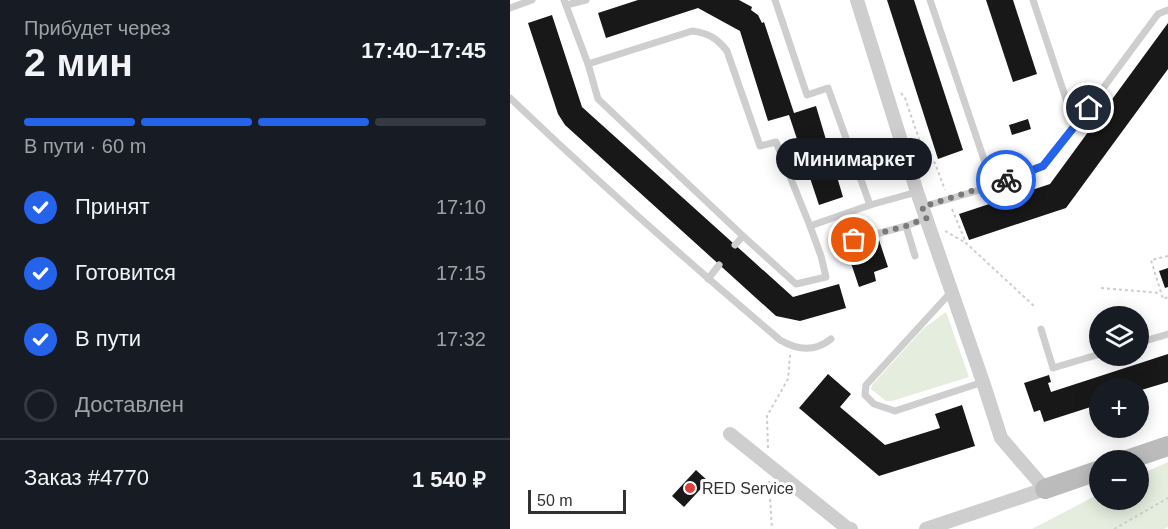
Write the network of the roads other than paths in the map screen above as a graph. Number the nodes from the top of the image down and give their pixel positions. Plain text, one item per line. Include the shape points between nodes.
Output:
1 (532, 0) edge
2 (586, 0) edge
3 (768, 0) edge
4 (857, 0) edge
5 (930, 0) edge
6 (1033, 0) edge
7 (565, 3) edge
8 (776, 3) edge
9 (510, 8) edge
10 (1168, 10) edge
11 (588, 64) junction
12 (510, 98) edge
13 (1075, 126) junction
14 (993, 186) junction
15 (917, 192) junction
16 (870, 204) junction
17 (926, 216) junction
18 (810, 226) junction
19 (906, 226) junction
20 (743, 236) junction
21 (854, 240) dead end
22 (735, 245) dead end
23 (915, 256) dead end
24 (719, 265) dead end
25 (708, 279) junction
26 (952, 291) junction
27 (1041, 329) dead end
28 (1168, 334) edge
29 (831, 339) dead end
30 (1149, 340) edge
31 (1089, 357) edge
32 (983, 382) junction
33 (730, 434) dead end
34 (1168, 446) edge
35 (1149, 452) edge
36 (1089, 474) edge
37 (1046, 489) junction
38 (851, 529) edge
39 (926, 529) edge

1 - 9 lane
2 - 7 lane
3 - 8 lane
4 - 15 street
5 - 14 lane
6 - 13 lane
7 - 11 lane
8 - 16 lane via 807,95 828,88
10 - 13 lane via 1158,14
11 - 18 lane via 692,31 712,36 727,51 760,146 776,142
11 - 20 lane via 598,99
12 - 25 lane
13 - 14 lane via 1043,166
14 - 17 lane via 948,199
15 - 16 lane
15 - 17 street
16 - 18 lane
17 - 19 lane
17 - 26 street
18 - 20 lane via 826,277 796,284
19 - 21 lane
19 - 23 lane
20 - 22 lane
24 - 25 lane
25 - 29 lane via 790,346 814,348
26 - 32 street
26 - 32 lane via 866,385 865,395 874,404 895,411
27 - 31 lane via 1053,368
28 - 30 lane
32 - 37 street via 1001,438
33 - 38 street
34 - 35 street
36 - 37 street
37 - 39 street

